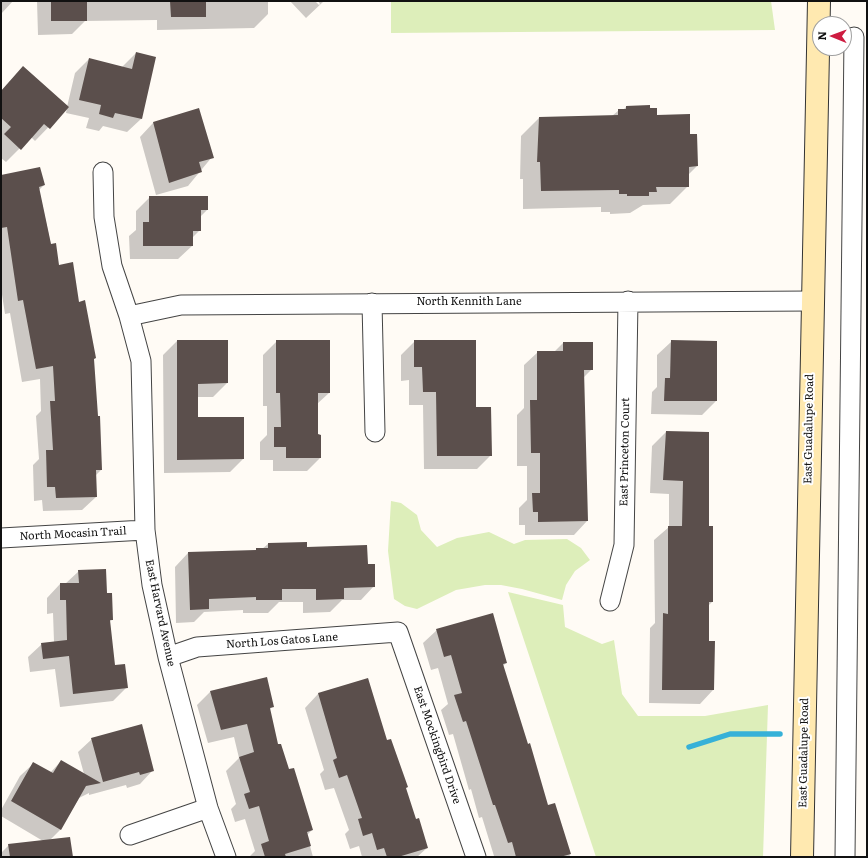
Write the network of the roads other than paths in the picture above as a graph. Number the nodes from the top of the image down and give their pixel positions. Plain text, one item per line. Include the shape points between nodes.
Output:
1 (818, 1) edge
2 (818, 16) edge
3 (855, 37) edge
4 (818, 56) edge
5 (103, 172) dead end
6 (628, 301) junction
7 (811, 301) junction
8 (372, 303) junction
9 (128, 316) junction
10 (375, 432) dead end
11 (145, 530) junction
12 (1, 538) edge
13 (610, 601) dead end
14 (398, 632) joint
15 (168, 657) junction
16 (208, 808) junction
17 (130, 835) dead end
18 (226, 857) edge
19 (476, 857) edge
20 (802, 857) edge
21 (845, 857) edge

1 - 2 main road, East Guadalupe Road
3 - 21 street
4 - 7 main road, East Guadalupe Road
5 - 9 street, East Harvard Avenue via 104,217 112,266
6 - 7 street, North Kennith Lane
6 - 8 street, North Kennith Lane
6 - 13 street, East Princeton Court via 624,545
7 - 20 main road, East Guadalupe Road
8 - 9 street, North Kennith Lane via 181,305
8 - 10 street
9 - 11 street, East Harvard Avenue via 141,361
11 - 12 street, North Mocasin Trail
11 - 15 street, East Harvard Avenue via 152,585
14 - 15 street, North Los Gatos Lane via 197,647
14 - 19 street, East Mockingbird Drive
15 - 16 street, East Harvard Avenue
16 - 17 street
16 - 18 street, East Harvard Avenue

